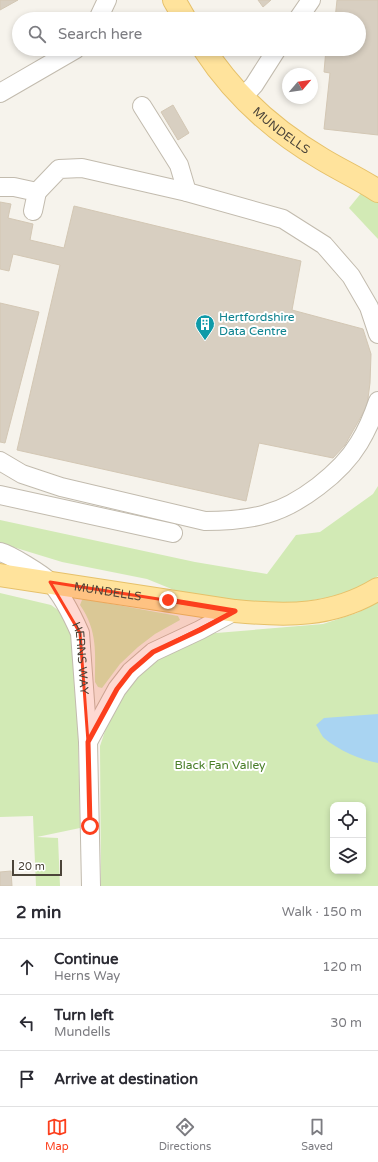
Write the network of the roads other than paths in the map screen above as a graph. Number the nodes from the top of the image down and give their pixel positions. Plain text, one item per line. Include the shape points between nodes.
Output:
1 (107, 0) edge
2 (174, 0) edge
3 (311, 0) edge
4 (101, 12) edge
5 (181, 12) edge
6 (303, 12) edge
7 (64, 56) edge
8 (209, 56) edge
9 (273, 56) edge
10 (0, 93) edge
11 (242, 98) junction
12 (142, 106) dead end
13 (0, 187) edge
14 (378, 191) edge
15 (37, 192) junction
16 (187, 192) junction
17 (33, 210) dead end
18 (378, 334) edge
19 (378, 401) edge
20 (0, 461) edge
21 (0, 495) edge
22 (173, 533) dead end
23 (0, 552) edge
24 (0, 575) edge
25 (50, 582) junction
26 (378, 589) edge
27 (235, 611) junction
28 (88, 742) junction
29 (91, 886) edge

1 - 4 street
2 - 5 main road
3 - 6 street
7 - 10 street
8 - 11 main road, MUNDELLS via 221,75
9 - 11 street via 254,85
11 - 14 main road, MUNDELLS via 291,140
12 - 16 street via 179,165
13 - 15 street
15 - 16 street via 59,168 82,168
15 - 17 street
16 - 18 street via 283,219 324,245 351,276 369,307
19 - 20 street via 370,424 358,445 333,475 290,504 266,514 227,521 205,521 61,487 22,474
21 - 22 street
23 - 25 street via 9,554
24 - 25 main road, MUNDELLS
25 - 27 main road, MUNDELLS
25 - 28 street, HERNS WAY via 80,633
26 - 27 main road, MUNDELLS via 337,608 309,614
27 - 28 street, HERNS WAY via 153,652 131,671 117,689
28 - 29 street, HERNS WAY

